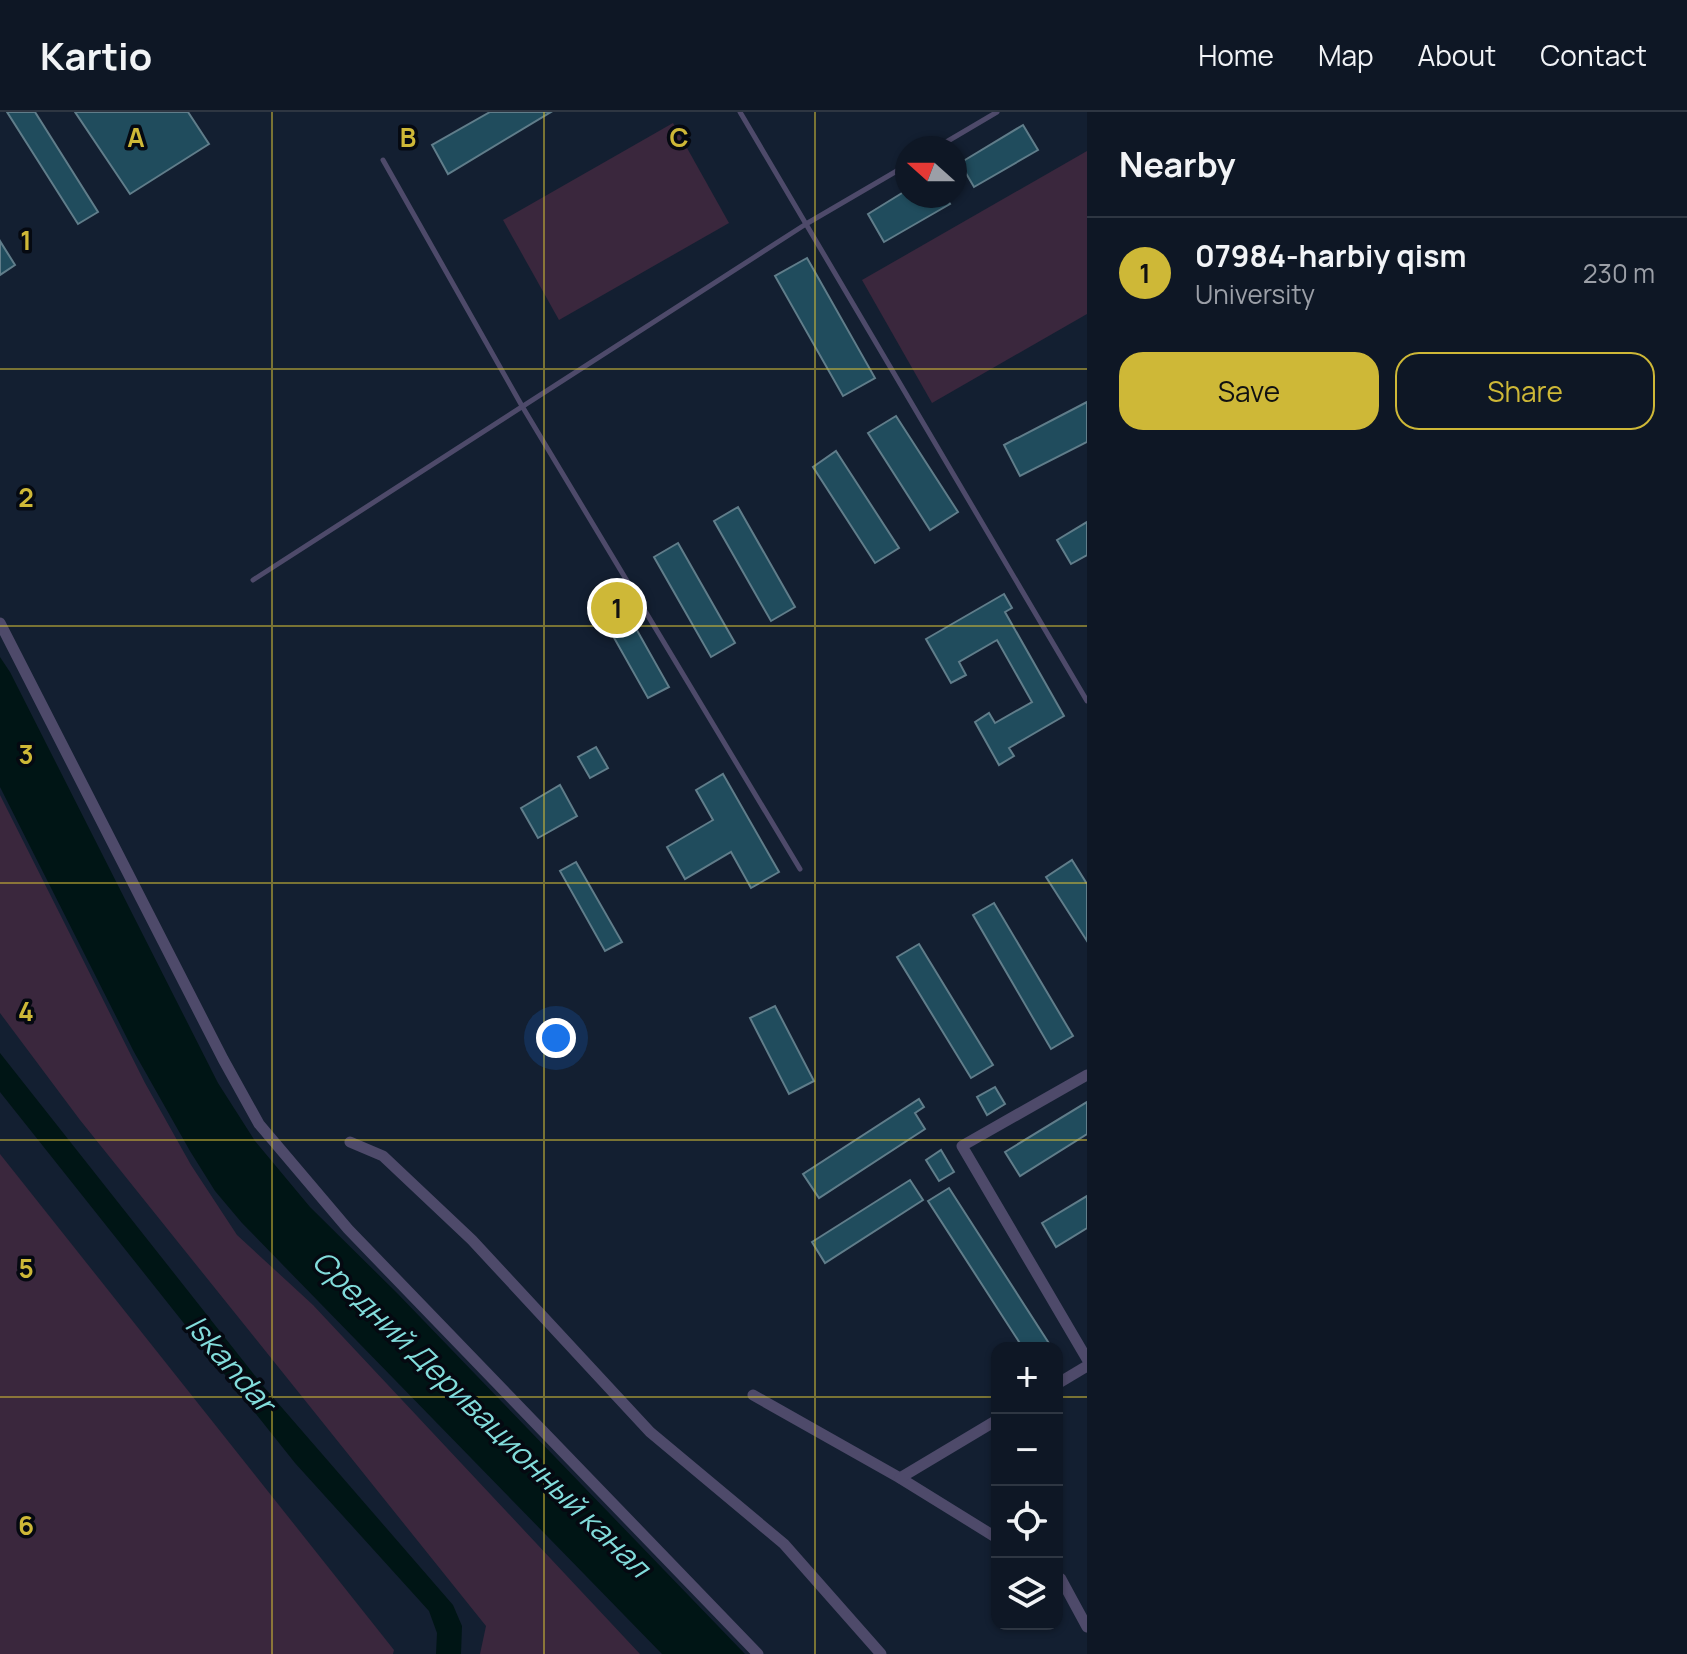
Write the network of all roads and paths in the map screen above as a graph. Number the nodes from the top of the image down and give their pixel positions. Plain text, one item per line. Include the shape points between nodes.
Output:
1 (740, 112) edge
2 (997, 112) edge
3 (956, 136) edge
4 (383, 160) dead end
5 (895, 172) edge
6 (806, 224) junction
7 (522, 406) junction
8 (253, 580) dead end
9 (0, 623) edge
10 (1087, 701) edge
11 (800, 869) dead end
12 (1087, 1075) edge
13 (350, 1142) dead end
14 (1087, 1359) edge
15 (1087, 1366) edge
16 (1063, 1380) edge
17 (753, 1395) dead end
18 (991, 1424) edge
19 (900, 1478) junction
20 (991, 1534) edge
21 (1063, 1583) edge
22 (1087, 1627) edge
23 (758, 1654) edge
24 (881, 1654) edge

1 - 6 lane
2 - 3 lane
4 - 7 lane
5 - 6 lane
6 - 7 lane
6 - 10 lane
7 - 8 lane
7 - 11 lane
9 - 23 street via 259,1124 348,1229
12 - 14 street via 962,1146
13 - 24 street via 383,1156 472,1240 650,1432 784,1544
15 - 16 street
17 - 19 street
18 - 19 street
19 - 20 street
21 - 22 street

